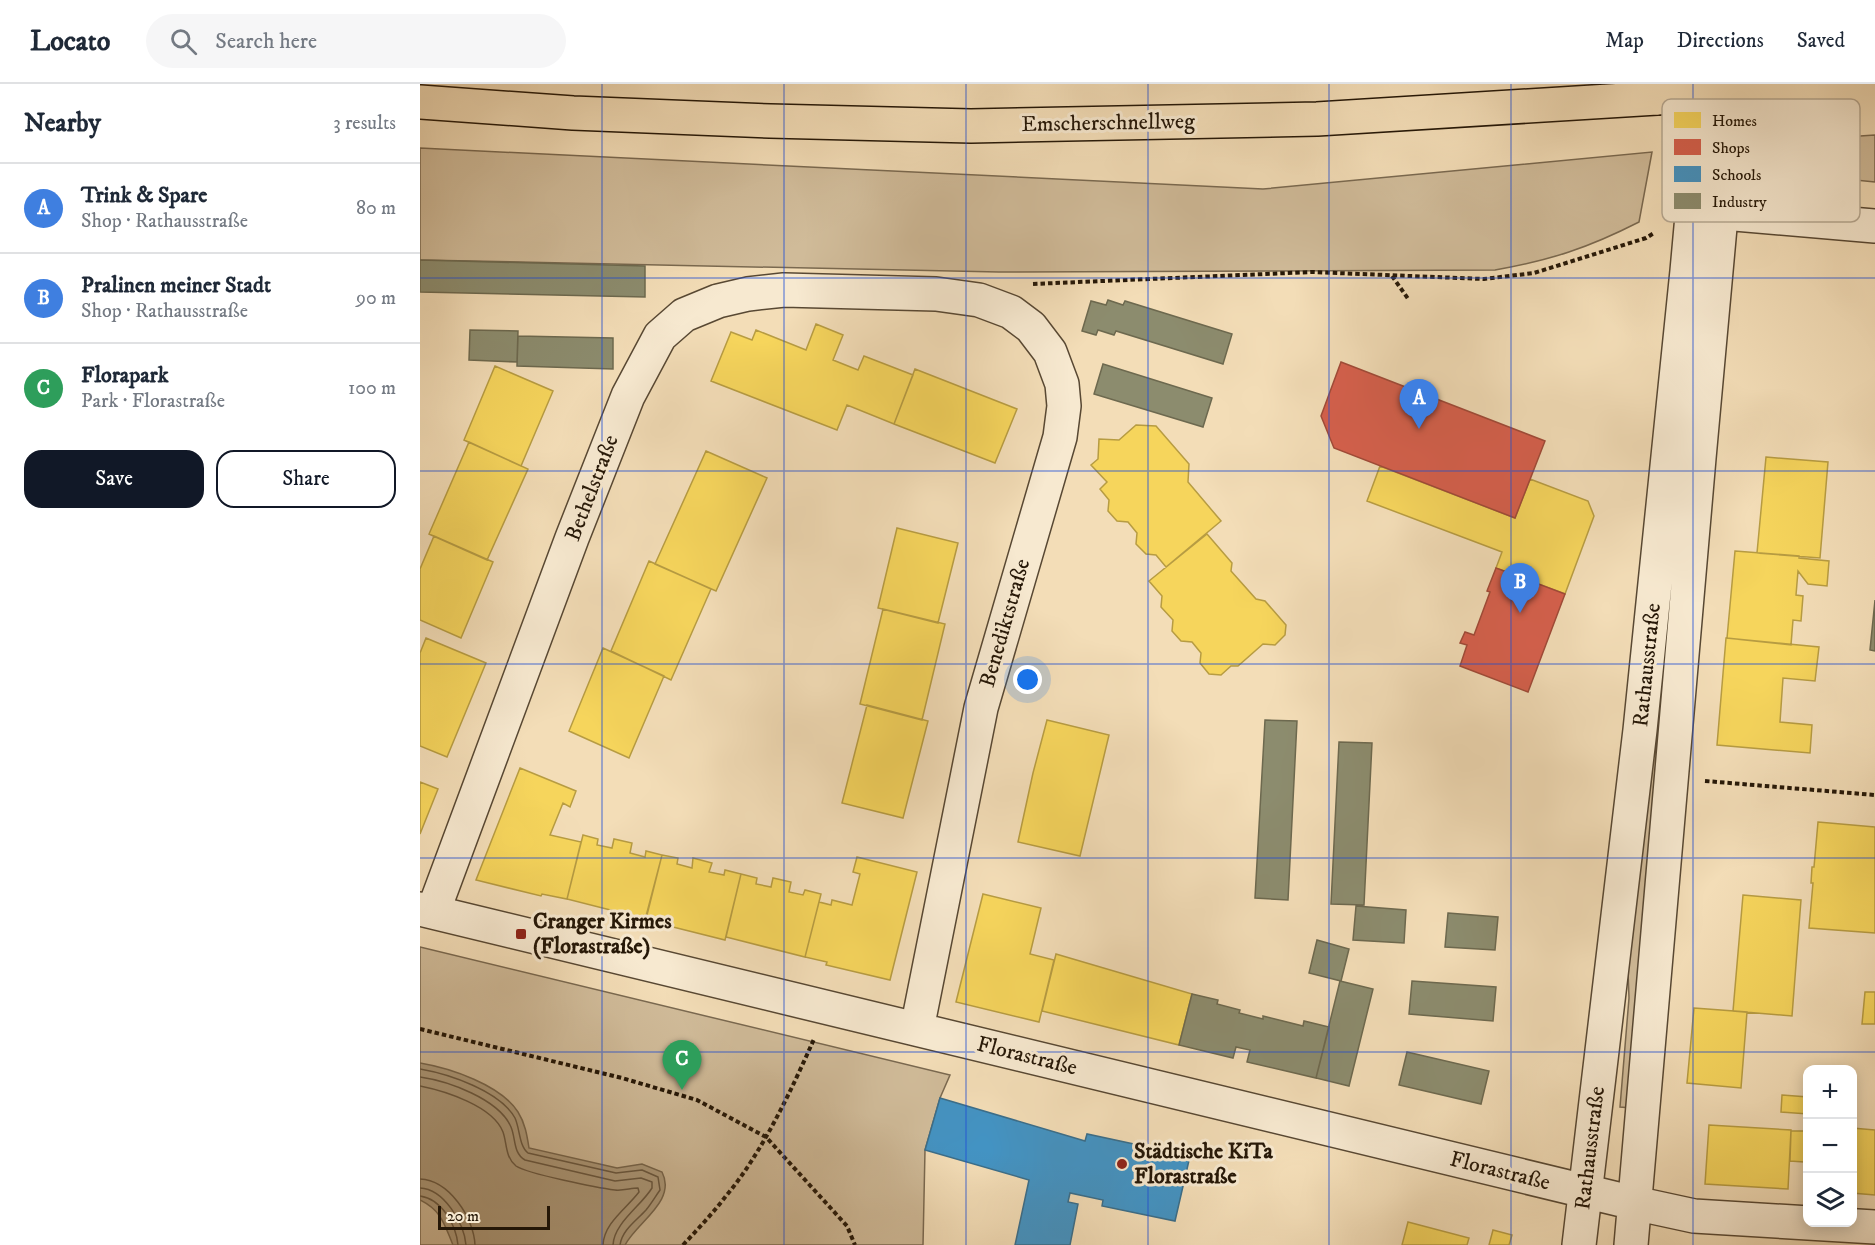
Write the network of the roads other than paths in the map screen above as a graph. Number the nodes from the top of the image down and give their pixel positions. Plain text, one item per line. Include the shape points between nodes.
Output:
1 (1704, 84) edge
2 (1734, 84) edge
3 (1786, 85) edge
4 (1704, 99) edge
5 (1731, 99) edge
6 (420, 102) edge
7 (1706, 222) edge
8 (1706, 222) edge
9 (1827, 222) edge
10 (1875, 226) edge
11 (936, 294) joint
12 (426, 911) edge
13 (917, 1029) junction
14 (1584, 1191) junction
15 (1634, 1203) junction
16 (1875, 1227) edge
17 (1578, 1245) edge
18 (1631, 1245) edge

1 - 4 street, Rathausstraße
2 - 5 street, Rathausstraße
3 - 6 highway, Emscherschnellweg, bridge via 1657,98 1317,119 971,126 573,113
7 - 15 street, Rathausstraße via 1671,778
8 - 14 street, Rathausstraße
9 - 10 street
11 - 12 street, Bethelstraße via 784,290 748,294 684,315 660,336 628,396
11 - 13 street, Benediktstraße via 979,300 1011,312 1031,327 1050,352 1062,384 1064,406 1060,437 981,708
12 - 13 street, Florastraße
13 - 14 street, Florastraße
14 - 15 street, Florastraße
14 - 17 street, Rathausstraße
15 - 16 street, Florastraße via 1694,1216
15 - 18 street, Rathausstraße

